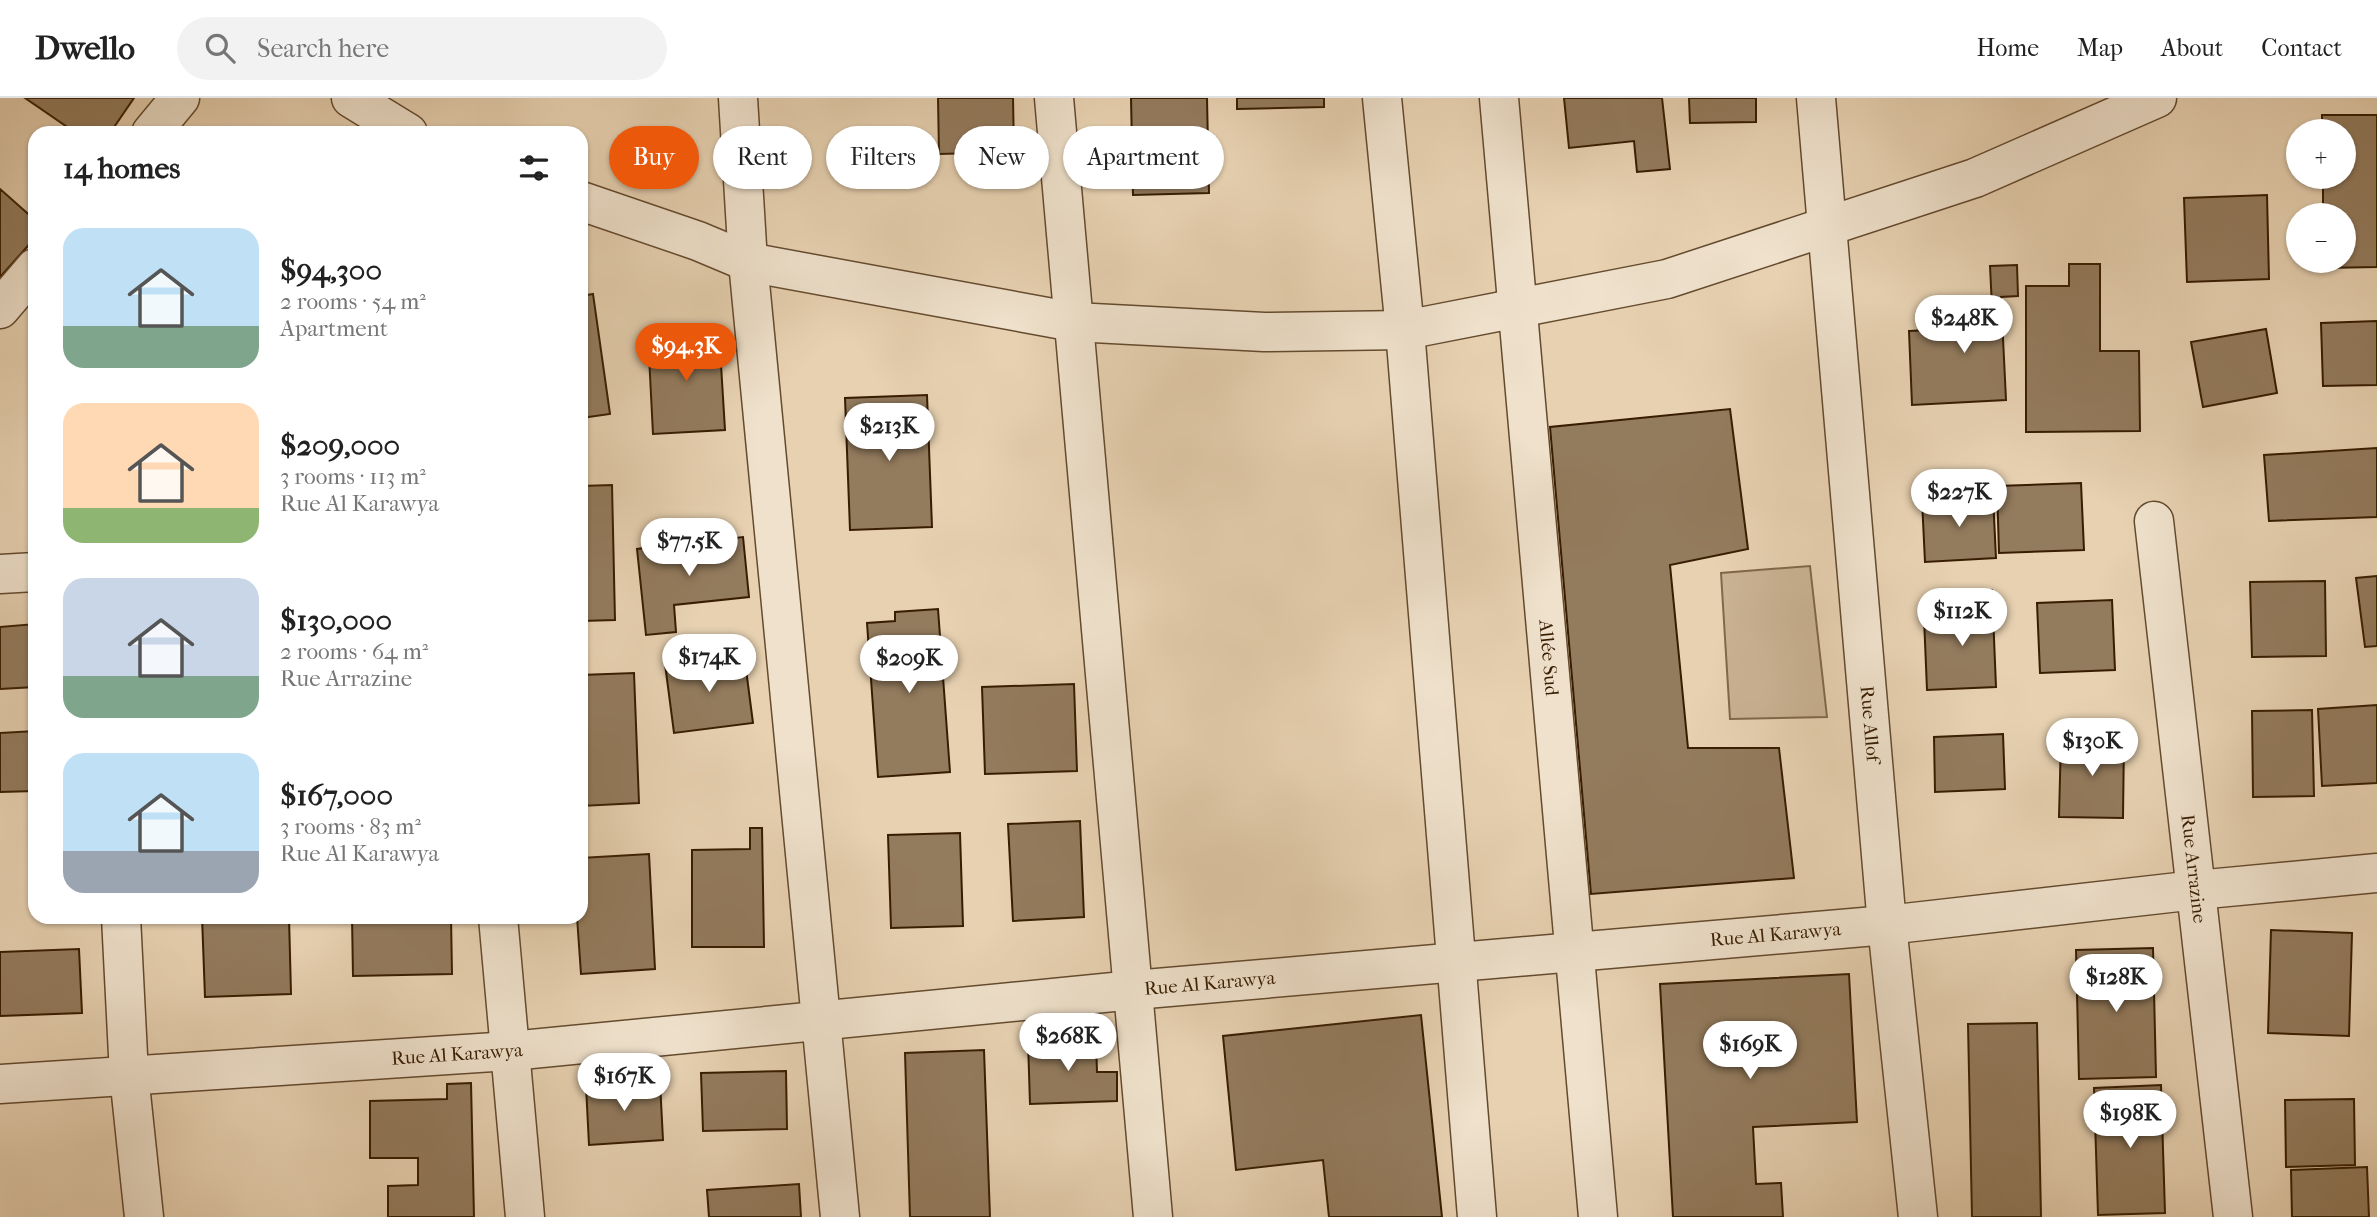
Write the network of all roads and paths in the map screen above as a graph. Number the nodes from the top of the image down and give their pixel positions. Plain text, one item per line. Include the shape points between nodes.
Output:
1 (180, 98) edge
2 (351, 98) edge
3 (738, 98) edge
4 (1054, 98) edge
5 (1382, 98) edge
6 (1499, 98) edge
7 (1816, 98) edge
8 (2157, 98) edge
9 (156, 126) edge
10 (397, 126) edge
11 (588, 203) edge
12 (1828, 229) junction
13 (748, 262) junction
14 (28, 276) edge
15 (0, 309) edge
16 (1520, 310) junction
17 (1074, 322) junction
18 (1405, 330) junction
19 (2154, 521) dead end
20 (28, 572) edge
21 (0, 574) edge
22 (2377, 873) edge
23 (2196, 890) junction
24 (121, 924) edge
25 (499, 924) edge
26 (1887, 925) junction
27 (1576, 953) junction
28 (1454, 962) junction
29 (1134, 990) junction
30 (821, 1020) junction
31 (511, 1051) junction
32 (129, 1075) junction
33 (0, 1084) edge
34 (144, 1217) edge
35 (526, 1217) edge
36 (840, 1217) edge
37 (1153, 1217) edge
38 (1477, 1217) edge
39 (1598, 1217) edge
40 (1918, 1217) edge
41 (2233, 1217) edge

1 - 9 street
2 - 10 street
3 - 13 street
4 - 17 street
5 - 18 street
6 - 16 street, Allée Sud
7 - 12 street, Rue Allof
8 - 12 street via 1975,178
11 - 13 street
12 - 16 street via 1667,279
12 - 26 street, Rue Allof
13 - 17 street
13 - 30 street
14 - 15 street
16 - 18 street
16 - 27 street, Allée Sud
17 - 18 street via 1264,332
17 - 29 street
18 - 28 street
19 - 23 street, Rue Arrazine
20 - 21 street
22 - 23 street, Rue Al Karawya
23 - 26 street, Rue Al Karawya
23 - 41 street, Rue Arrazine
24 - 32 street
25 - 31 street
26 - 27 street, Rue Al Karawya
26 - 40 street, Rue Allof
27 - 28 street, Rue Al Karawya
27 - 39 street, Allée Sud
28 - 29 street, Rue Al Karawya
28 - 38 street
29 - 30 street, Rue Al Karawya
29 - 37 street
30 - 31 street, Rue Al Karawya
30 - 36 street
31 - 32 street, Rue Al Karawya
31 - 35 street
32 - 33 street, Rue Al Karawya
32 - 34 street

